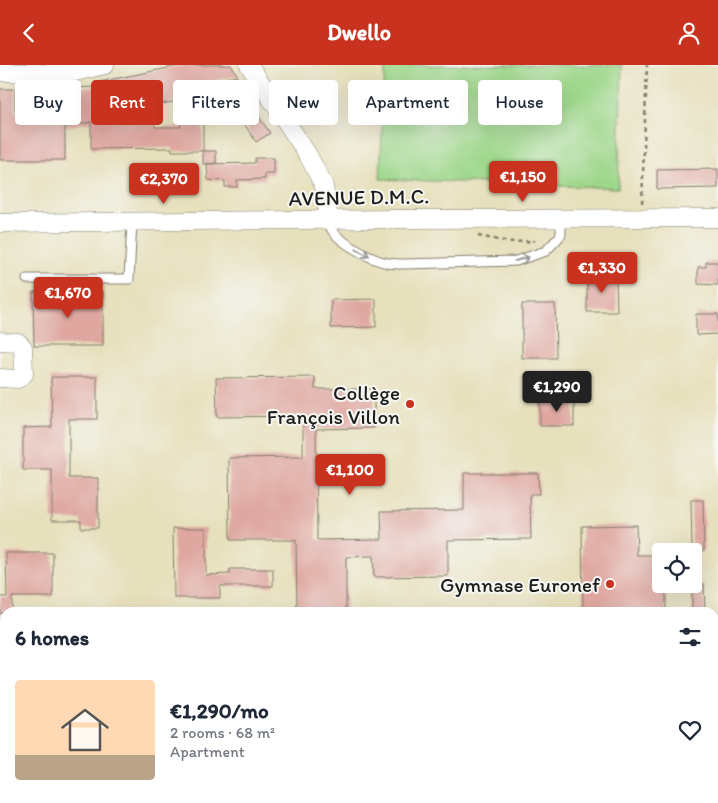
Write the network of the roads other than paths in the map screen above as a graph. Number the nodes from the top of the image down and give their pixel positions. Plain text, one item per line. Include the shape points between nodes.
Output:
1 (105, 65) edge
2 (249, 65) edge
3 (0, 72) edge
4 (718, 218) edge
5 (561, 219) junction
6 (329, 220) junction
7 (132, 222) junction
8 (0, 223) edge
9 (27, 279) dead end
10 (0, 341) edge
11 (0, 379) edge

1 - 3 street via 67,74
2 - 6 street via 308,155 324,186
4 - 5 street, AVENUE D.M.C.
5 - 6 street, AVENUE D.M.C.
6 -> 5 lane via 336,235 351,246 376,260 404,264 516,261 546,251 561,235
6 - 7 street, AVENUE D.M.C.
7 - 8 street, AVENUE D.M.C.
7 - 9 lane via 129,279
10 - 11 street via 18,342 23,347 24,374 18,379

